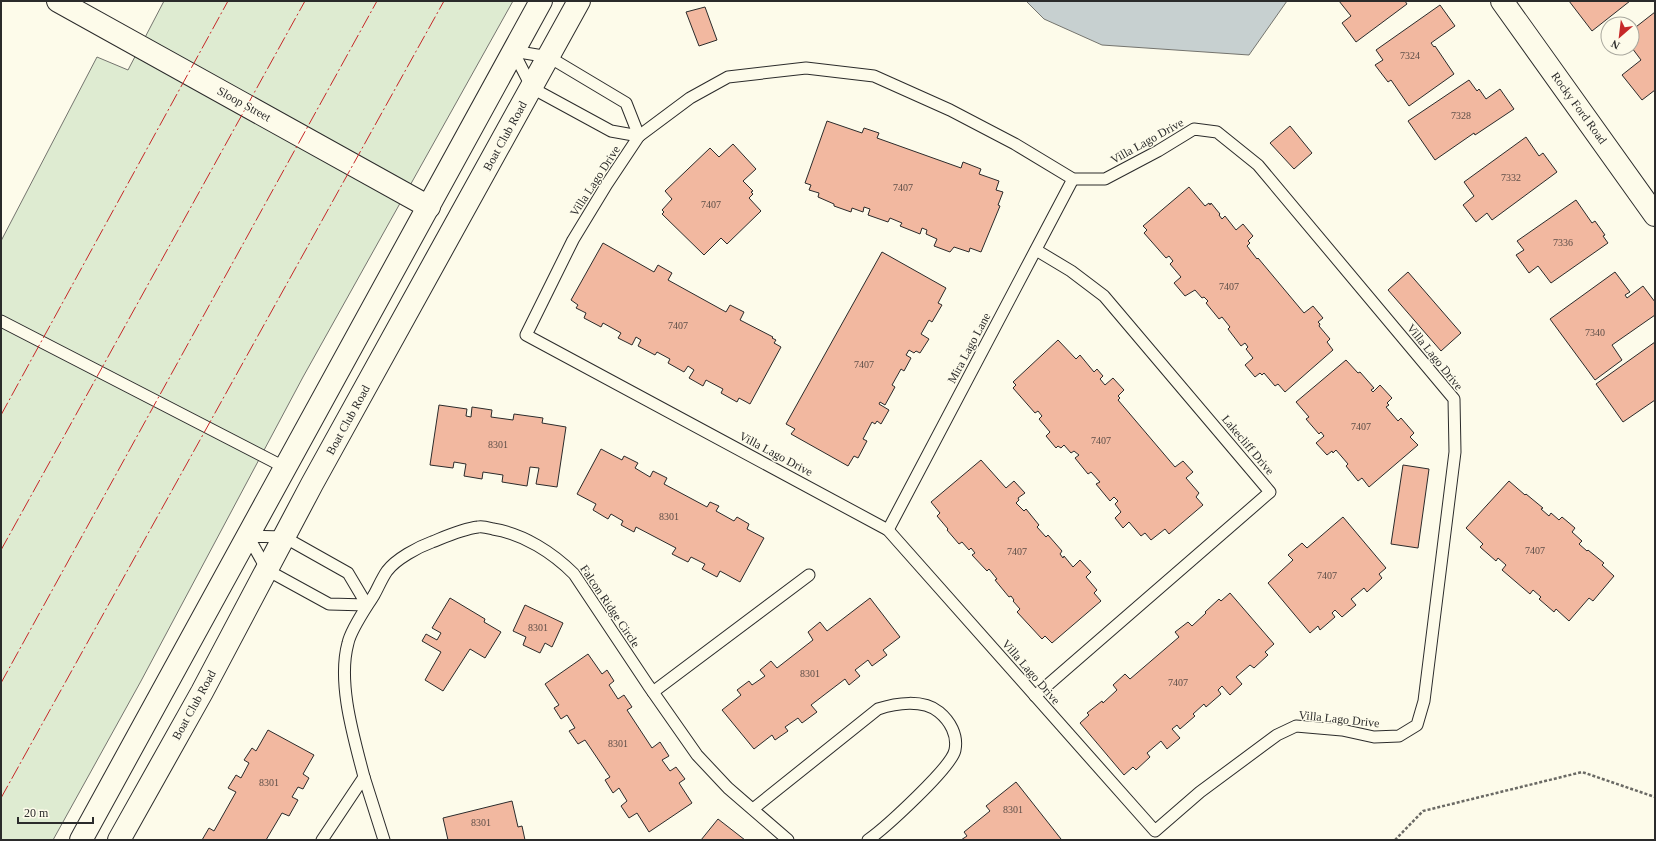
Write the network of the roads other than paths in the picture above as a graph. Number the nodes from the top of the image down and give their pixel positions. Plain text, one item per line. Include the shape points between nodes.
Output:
1 (58, 1) edge
2 (541, 1) edge
3 (579, 1) edge
4 (1502, 1) edge
5 (514, 51) junction
6 (549, 57) junction
7 (532, 88) junction
8 (639, 136) junction
9 (1073, 179) junction
10 (429, 207) junction
11 (1655, 215) edge
12 (1036, 250) junction
13 (1, 321) edge
14 (286, 468) junction
15 (888, 530) junction
16 (248, 536) junction
17 (284, 537) junction
18 (266, 570) junction
19 (809, 575) dead end
20 (367, 605) junction
21 (653, 692) junction
22 (1035, 696) junction
23 (364, 777) junction
24 (753, 809) junction
25 (81, 840) edge
26 (119, 840) edge
27 (322, 840) edge
28 (384, 840) edge
29 (788, 840) edge
30 (868, 840) edge

1 - 10 main road, Sloop Street
2 - 5 main road
3 - 6 main road, Boat Club Road
4 - 11 main road, Rocky Ford Road
5 - 6 lane
5 - 7 lane
5 - 10 main road
6 - 7 main road, Boat Club Road
6 - 8 lane via 626,102
7 - 8 lane, Villa Lago Drive via 611,131
7 - 17 main road, Boat Club Road
8 - 9 lane, Villa Lago Drive via 690,98 728,77 806,68 874,76 1009,140
8 - 15 lane, Villa Lago Drive via 573,240 526,335
9 - 12 lane, Mira Lago Lane
9 - 22 lane, Villa Lago Drive via 1105,179 1194,129 1217,132 1258,165 1454,399 1455,452 1424,700 1417,725 1399,736 1374,737 1342,730 1296,726 1271,739 1200,792 1155,831
10 - 14 main road
12 - 15 lane, Mira Lago Lane
12 - 22 lane, Lakecliff Drive via 1071,271 1104,296 1270,492
13 - 14 lane
14 - 16 main road
15 - 22 lane, Villa Lago Drive
16 - 17 lane
16 - 18 lane
16 - 25 main road
17 - 18 main road, Boat Club Road
17 - 20 lane via 348,573
18 - 20 lane via 329,604
18 - 26 main road, Boat Club Road via 202,692
19 - 21 lane
20 - 21 lane, Falcon Ridge Circle via 387,571 423,545 480,526 502,530 525,539 545,551 574,574
20 - 23 lane, Falcon Ridge Circle via 348,641 345,657 346,700
21 - 24 lane, Falcon Ridge Circle via 697,755 728,788
23 - 27 lane
23 - 28 lane, Falcon Ridge Circle
24 - 29 lane, Falcon Ridge Circle
24 - 30 lane via 878,710 892,704 922,704 935,709 951,726 955,738 955,751 943,770 884,828

